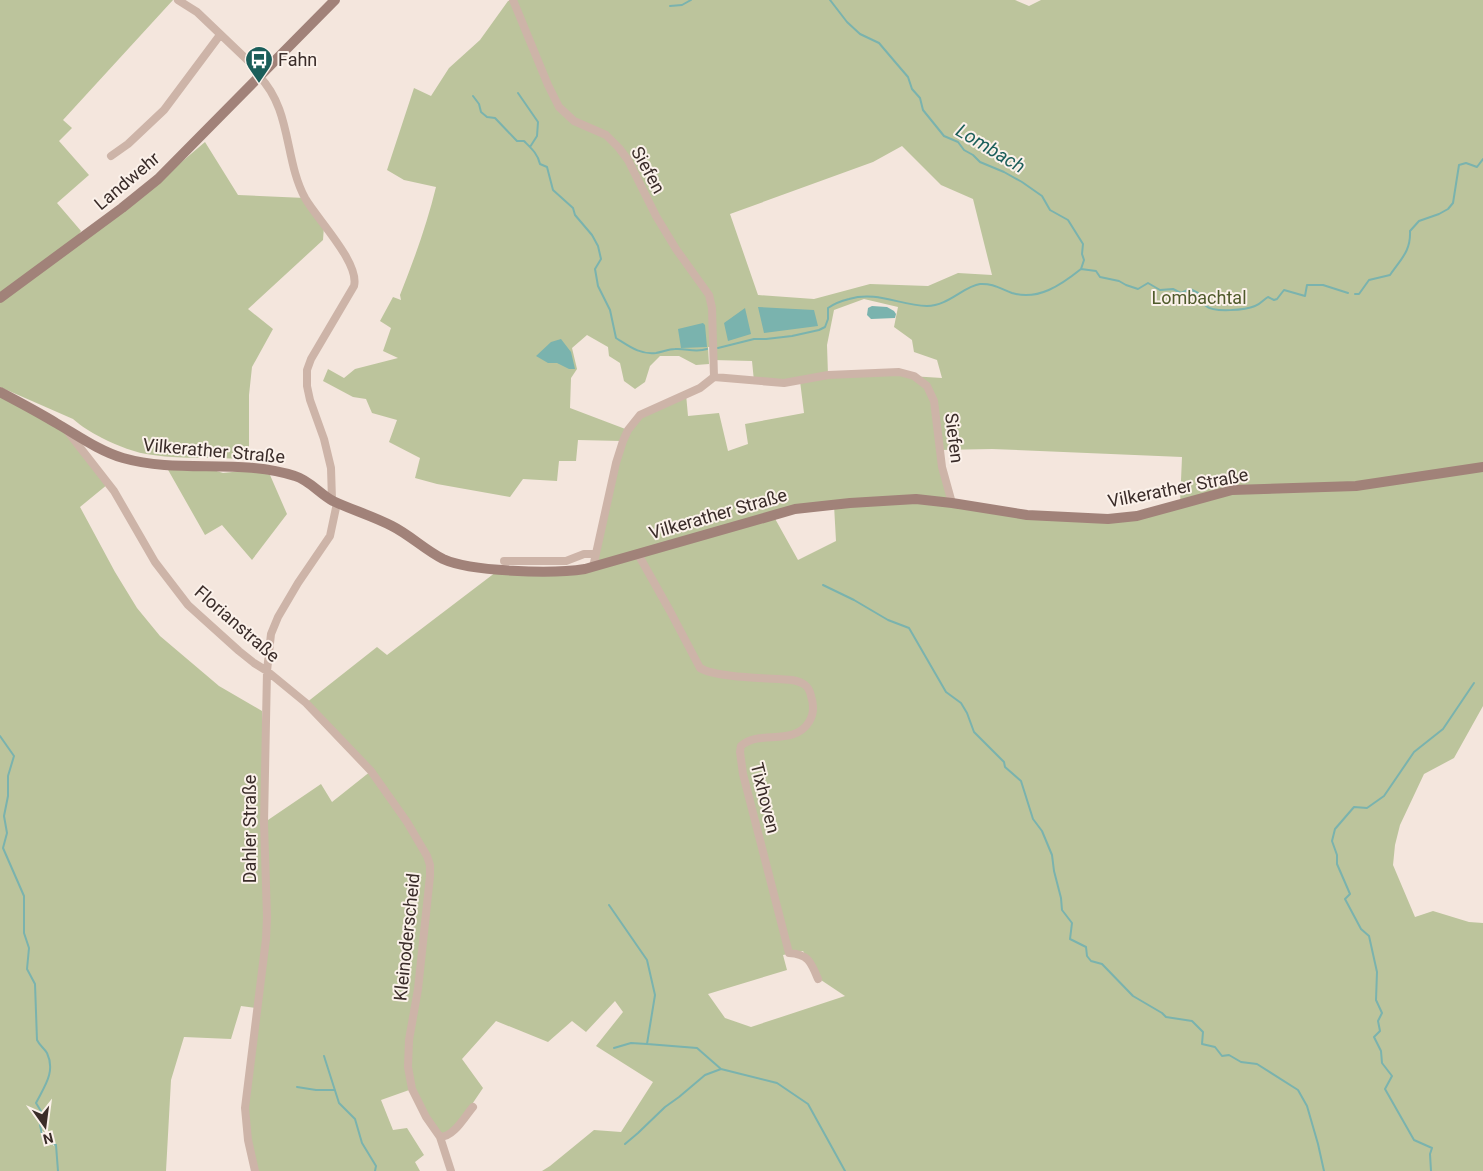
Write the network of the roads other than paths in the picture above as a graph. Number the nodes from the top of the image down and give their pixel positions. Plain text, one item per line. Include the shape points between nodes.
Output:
1 (178, 0) edge
2 (335, 0) edge
3 (513, 0) edge
4 (220, 35) junction
5 (260, 75) junction
6 (111, 156) dead end
7 (0, 298) edge
8 (714, 377) junction
9 (0, 392) edge
10 (63, 427) junction
11 (1483, 467) edge
12 (335, 501) junction
13 (952, 503) junction
14 (595, 554) junction
15 (638, 554) junction
16 (507, 559) dead end
17 (593, 567) junction
18 (267, 671) junction
19 (337, 733) joint
20 (818, 979) dead end
21 (473, 1107) dead end
22 (440, 1137) junction
23 (255, 1171) edge
24 (451, 1171) edge

1 - 4 street via 197,12
2 - 5 street, Landwehr
3 - 8 street, Siefen via 559,107 574,121 606,135 619,148 666,233 709,295
4 - 5 street
4 - 6 street via 164,110
5 - 7 street, Landwehr via 148,188
5 - 12 street, Dahler Straße via 281,111 300,189 354,274 354,286 307,370 306,386 324,439
8 - 13 street, Siefen via 784,383 828,375 892,372 914,376 927,386 934,401 942,466
8 - 14 street via 700,388 640,415 628,430 619,452
9 - 10 street, Vilkerather Straße
10 - 12 street, Vilkerather Straße via 123,458 165,465 268,469 300,477
10 - 18 street, Florianstraße via 114,491 155,562 188,605 239,651
11 - 13 street, Vilkerather Straße via 1356,486 1232,490 1137,516 1108,519 1028,515
12 - 17 street, Vilkerather Straße via 391,525 436,555 464,566 559,571
12 - 18 street, Dahler Straße via 330,536 278,617 271,634
13 - 15 street, Vilkerather Straße via 916,500 795,509
14 - 16 street via 584,554 566,561
14 - 17 street
15 - 17 street, Vilkerather Straße
15 - 20 street, Tixhoven via 700,668 719,674 803,682 811,694 813,712 802,729 783,737 745,743 740,752 789,952 800,954 811,962
18 - 19 street, Florianstraße
18 - 23 street, Dahler Straße via 266,939 245,1108
19 - 22 street, Kleinoderscheid via 371,771 407,822 430,865 408,1067 418,1104
21 - 22 street via 449,1134
22 - 24 street, Kleinoderscheid

